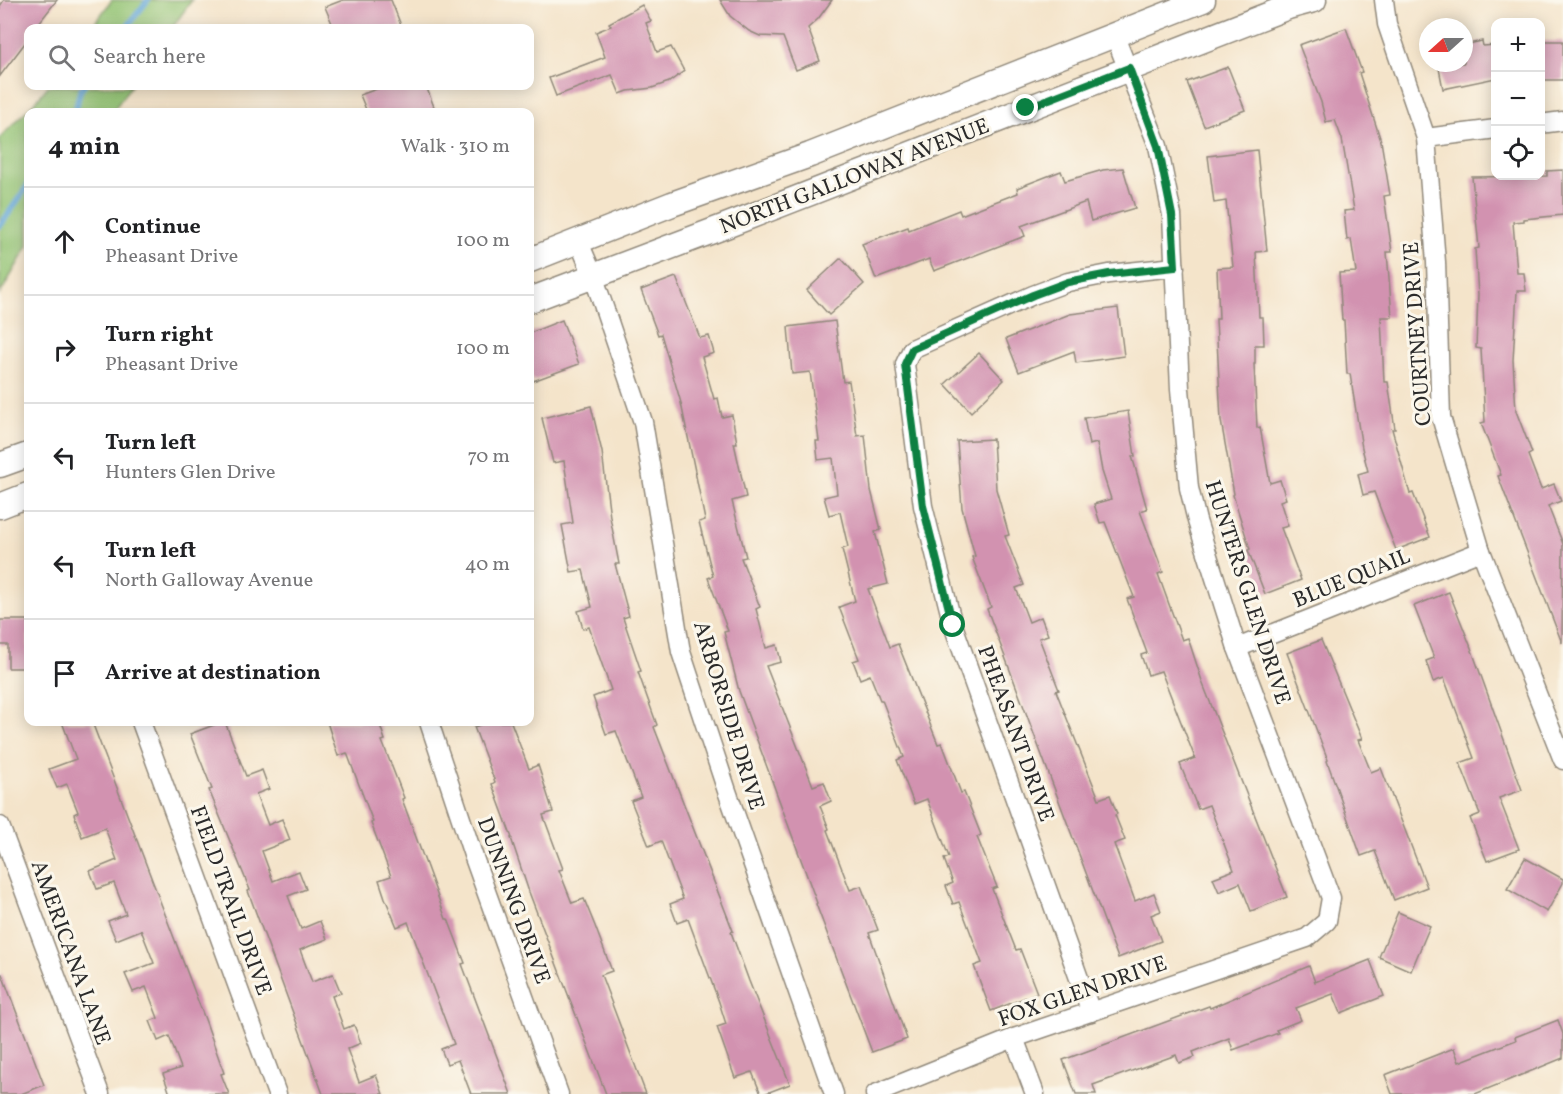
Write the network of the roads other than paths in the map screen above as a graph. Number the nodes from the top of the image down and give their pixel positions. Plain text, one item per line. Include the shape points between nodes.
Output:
1 (1203, 0) edge
2 (1314, 0) edge
3 (1384, 0) edge
4 (1114, 34) junction
5 (1129, 68) junction
6 (1563, 122) edge
7 (1545, 123) edge
8 (1491, 130) edge
9 (1426, 138) junction
10 (578, 240) junction
11 (534, 258) edge
12 (1175, 267) junction
13 (593, 275) junction
14 (534, 298) edge
15 (24, 456) edge
16 (0, 465) edge
17 (24, 497) edge
18 (0, 506) edge
19 (1482, 551) junction
20 (1238, 648) junction
21 (142, 726) edge
22 (430, 726) edge
23 (1563, 760) edge
24 (0, 826) edge
25 (1307, 938) joint
26 (1091, 1012) junction
27 (1014, 1038) junction
28 (100, 1094) edge
29 (277, 1094) edge
30 (559, 1094) edge
31 (834, 1094) edge
32 (875, 1094) edge
33 (1035, 1094) edge

1 - 4 main road, NORTH GALLOWAY AVENUE
2 - 5 main road, NORTH GALLOWAY AVENUE
3 - 9 street, COURTNEY DRIVE via 1387,24
4 - 5 street, HUNTERS GLEN DRIVE
4 - 10 main road, NORTH GALLOWAY AVENUE via 810,155
5 - 12 street, HUNTERS GLEN DRIVE via 1158,146 1172,215
5 - 13 main road, NORTH GALLOWAY AVENUE
6 - 7 street
8 - 9 street
9 - 19 street, COURTNEY DRIVE via 1436,262 1441,417
10 - 11 main road, NORTH GALLOWAY AVENUE
10 - 13 street, ARBORSIDE DRIVE
12 - 20 street, HUNTERS GLEN DRIVE via 1188,488
12 - 26 street, PHEASANT DRIVE via 1068,282 912,349 905,364 923,506 953,625
13 - 14 main road, NORTH GALLOWAY AVENUE
13 - 31 street, ARBORSIDE DRIVE via 643,422 681,652
15 - 16 main road
17 - 18 main road
19 - 20 street, BLUE QUAIL
19 - 23 street, COURTNEY DRIVE
20 - 25 street, HUNTERS GLEN DRIVE via 1330,898 1328,921
21 - 29 street, FIELD TRAIL DRIVE
22 - 30 street, DUNNING DRIVE
24 - 28 street, AMERICANA LANE
25 - 26 street, FOX GLEN DRIVE
26 - 27 street, FOX GLEN DRIVE
27 - 32 street, FOX GLEN DRIVE
27 - 33 street

